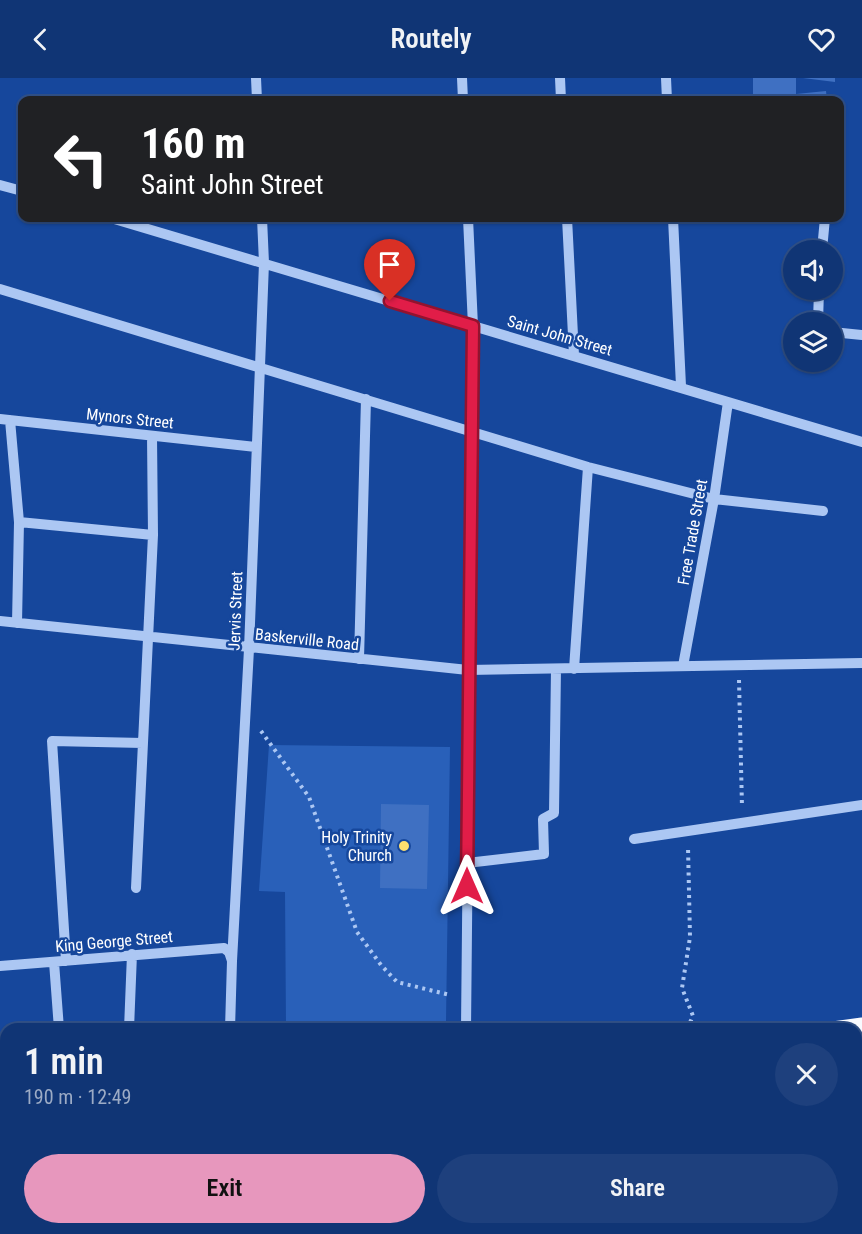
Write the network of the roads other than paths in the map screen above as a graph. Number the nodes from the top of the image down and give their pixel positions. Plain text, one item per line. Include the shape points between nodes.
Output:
1 (256, 78) edge
2 (462, 78) edge
3 (560, 78) edge
4 (666, 78) edge
5 (257, 96) edge
6 (463, 96) edge
7 (561, 96) edge
8 (667, 96) edge
9 (0, 185) edge
10 (18, 190) edge
11 (125, 222) edge
12 (262, 222) edge
13 (468, 222) edge
14 (567, 222) edge
15 (673, 222) edge
16 (825, 222) edge
17 (823, 240) edge
18 (264, 263) junction
19 (0, 289) edge
20 (473, 326) junction
21 (843, 333) edge
22 (862, 335) edge
23 (574, 355) junction
24 (259, 366) junction
25 (681, 386) junction
26 (366, 399) junction
27 (728, 402) junction
28 (5, 419) edge
29 (472, 430) junction
30 (152, 436) junction
31 (862, 442) edge
32 (256, 447) junction
33 (588, 467) junction
34 (714, 499) junction
35 (823, 511) dead end
36 (19, 522) junction
37 (153, 535) junction
38 (0, 621) edge
39 (17, 623) junction
40 (148, 638) junction
41 (249, 649) junction
42 (358, 659) junction
43 (862, 663) edge
44 (682, 666) junction
45 (551, 669) junction
46 (574, 669) junction
47 (468, 670) junction
48 (143, 742) junction
49 (862, 805) edge
50 (634, 839) dead end
51 (467, 863) junction
52 (136, 888) dead end
53 (132, 954) junction
54 (231, 956) junction
55 (60, 961) junction
56 (0, 966) edge
57 (59, 1023) edge
58 (129, 1023) edge
59 (230, 1023) edge
60 (466, 1023) edge

1 - 5 street
2 - 6 street
3 - 7 street
4 - 8 street
9 - 10 street
11 - 18 street, Saint John Street
12 - 18 street, Jervis Street
13 - 20 street
14 - 23 street
15 - 25 street
16 - 17 street
18 - 20 street, Saint John Street
18 - 24 street, Jervis Street
19 - 24 street
20 - 23 street, Saint John Street
20 - 29 street
21 - 22 street
23 - 25 street, Saint John Street
24 - 26 street
24 - 32 street, Jervis Street
25 - 27 street, Saint John Street
26 - 29 street
26 - 42 street
27 - 31 street, Saint John Street
27 - 34 street, Free Trade Street
28 - 30 street, Mynors Street
28 - 36 street
29 - 33 street
29 - 47 street
30 - 32 street, Mynors Street
30 - 37 street
32 - 41 street, Jervis Street
33 - 34 street
33 - 46 street
34 - 35 street
34 - 44 street, Free Trade Street
36 - 37 street
36 - 39 street
37 - 40 street
38 - 39 street, Baskerville Road
39 - 40 street, Baskerville Road
40 - 41 street, Baskerville Road
40 - 48 street
41 - 42 street, Baskerville Road
41 - 54 street, Jervis Street
42 - 47 street, Baskerville Road
43 - 44 street, Baskerville Road
44 - 46 street, Baskerville Road
45 - 46 street, Baskerville Road
45 - 47 street, Baskerville Road
45 - 51 street via 554,813 543,819 544,854
47 - 51 street
48 - 52 street
48 - 55 street via 52,741
49 - 50 street
51 - 60 street
53 - 54 street, King George Street via 217,946
53 - 55 street, King George Street
53 - 58 street
54 - 59 street, Jervis Street
55 - 56 street, King George Street
55 - 57 street

